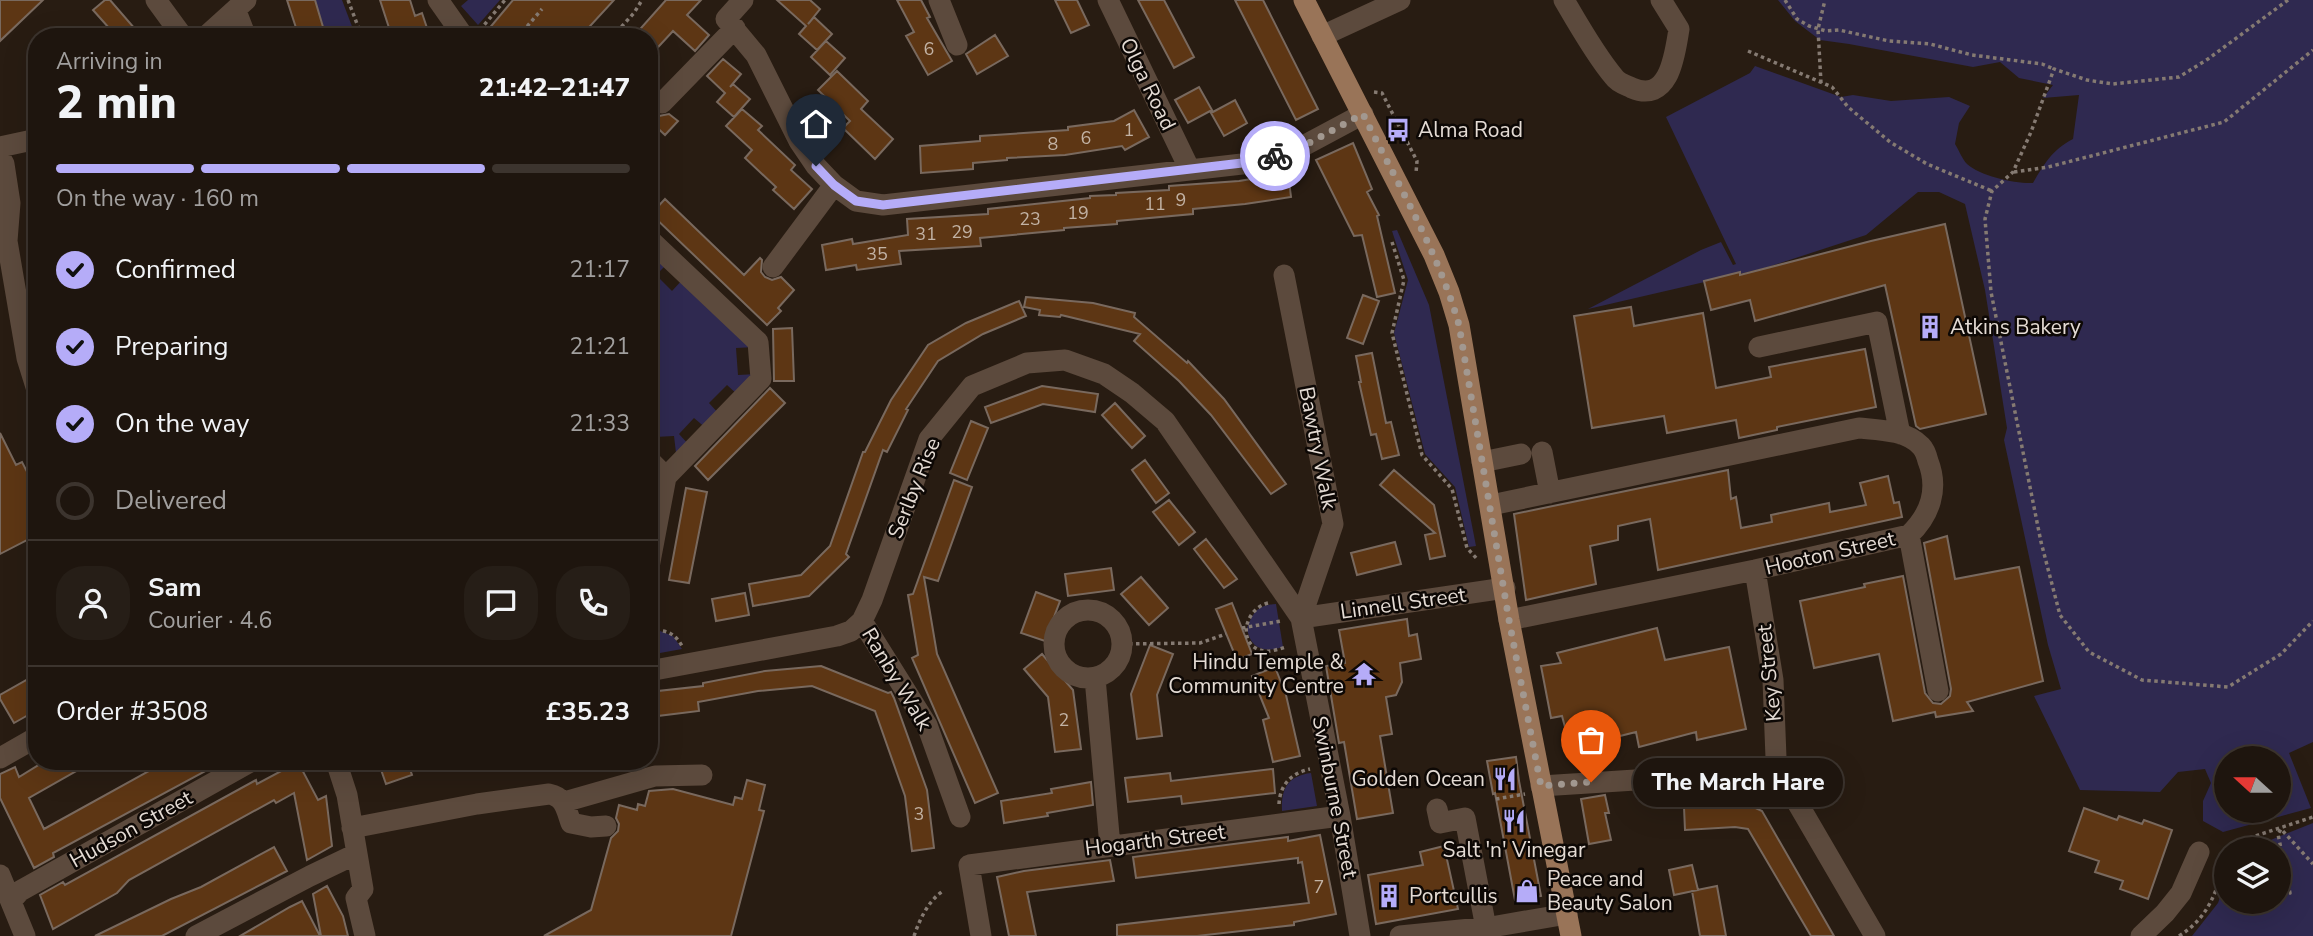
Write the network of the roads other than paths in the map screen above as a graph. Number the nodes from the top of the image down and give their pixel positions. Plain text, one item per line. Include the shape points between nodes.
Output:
1 (156, 0) edge
2 (438, 0) edge
3 (743, 0) edge
4 (939, 0) edge
5 (1108, 0) edge
6 (1304, 0) edge
7 (1401, 0) edge
8 (1564, 0) edge
9 (1661, 0) edge
10 (241, 5) edge
11 (176, 28) edge
12 (215, 28) edge
13 (245, 28) edge
14 (458, 28) edge
15 (735, 29) junction
16 (1322, 36) junction
17 (957, 45) dead end
18 (662, 103) dead end
19 (1363, 114) junction
20 (28, 141) edge
21 (0, 147) edge
22 (0, 157) edge
23 (1189, 168) junction
24 (834, 185) junction
25 (658, 248) edge
26 (772, 267) dead end
27 (1284, 275) dead end
28 (1759, 347) dead end
29 (28, 361) edge
30 (1900, 434) junction
31 (1482, 462) junction
32 (658, 469) edge
33 (666, 477) junction
34 (1550, 493) junction
35 (1490, 505) junction
36 (658, 519) edge
37 (1909, 535) junction
38 (1755, 570) junction
39 (1505, 588) junction
40 (1301, 618) junction
41 (1509, 620) junction
42 (862, 621) junction
43 (658, 669) edge
44 (1095, 678) junction
45 (1938, 691) dead end
46 (28, 742) edge
47 (0, 758) edge
48 (236, 770) edge
49 (339, 770) edge
50 (702, 775) dead end
51 (1768, 775) junction
52 (1542, 789) junction
53 (565, 802) junction
54 (1437, 809) dead end
55 (1340, 816) junction
56 (960, 817) dead end
57 (606, 826) dead end
58 (352, 828) junction
59 (1110, 846) junction
60 (2199, 852) dead end
61 (356, 854) junction
62 (0, 874) edge
63 (12, 900) junction
64 (1567, 914) junction
65 (1486, 928) junction
66 (1458, 934) edge
67 (25, 936) edge
68 (196, 936) edge
69 (365, 936) edge
70 (981, 936) edge
71 (1360, 936) edge
72 (1400, 936) edge
73 (1571, 936) edge
74 (1875, 936) edge
75 (2141, 936) edge

1 - 11 street
2 - 14 street
3 - 15 street via 726,19
4 - 17 street
5 - 23 street, Olga Road
6 - 16 main road
7 - 16 street
8 - 9 street via 1615,79 1639,91 1652,91 1667,78 1679,29
10 - 12 street
10 - 13 street
15 - 18 street
15 - 24 street via 756,55 799,141
16 - 19 main road
19 - 23 street via 1292,152
19 - 31 main road via 1449,292 1459,325
20 - 21 street
22 - 29 street via 10,204 8,242
23 - 24 street via 883,205 856,201
24 - 26 street
25 - 33 street via 758,342 761,373 761,379
27 - 40 street, Bawtry Walk via 1333,524
28 - 30 street via 1877,322
30 - 34 street via 1860,429
30 - 37 street, Hooton Street via 1922,446 1934,488 1922,522
31 - 34 street via 1532,453
31 - 35 main road
32 - 33 street
33 - 36 street
34 - 35 street
35 - 39 main road
37 - 38 street, Hooton Street
37 - 45 street
38 - 41 street, Hooton Street
38 - 51 street, Key Street via 1776,724 1776,758
39 - 40 street, Linnell Street
39 - 41 main road
40 - 42 street, Serlby Rise via 1165,421 1104,374 1065,360 1027,363 972,386 929,439
40 - 55 street, Swinburne Street
41 - 52 main road
42 - 43 street via 837,636
42 - 56 street, Ranby Walk via 927,725
44 - 44 street via 1079,678 1065,671 1056,659 1056,629 1080,610 1095,610 1119,628 1119,659
44 - 59 street
46 - 47 street
48 - 63 street, Hudson Street via 20,891
49 - 58 street
50 - 53 street via 655,776
51 - 52 street
51 - 74 street via 1787,785
52 - 64 main road
53 - 57 street via 571,823
53 - 58 street via 549,794
54 - 65 street via 1440,823 1465,818
55 - 59 street, Hogarth Street
55 - 71 street, Swinburne Street
58 - 61 street
59 - 70 street, Hogarth Street via 969,865
60 - 75 street via 2181,893
61 - 68 street
61 - 69 street via 363,889 356,898
62 - 63 street
63 - 67 street
64 - 65 street
64 - 73 main road
65 - 66 street
66 - 72 street

